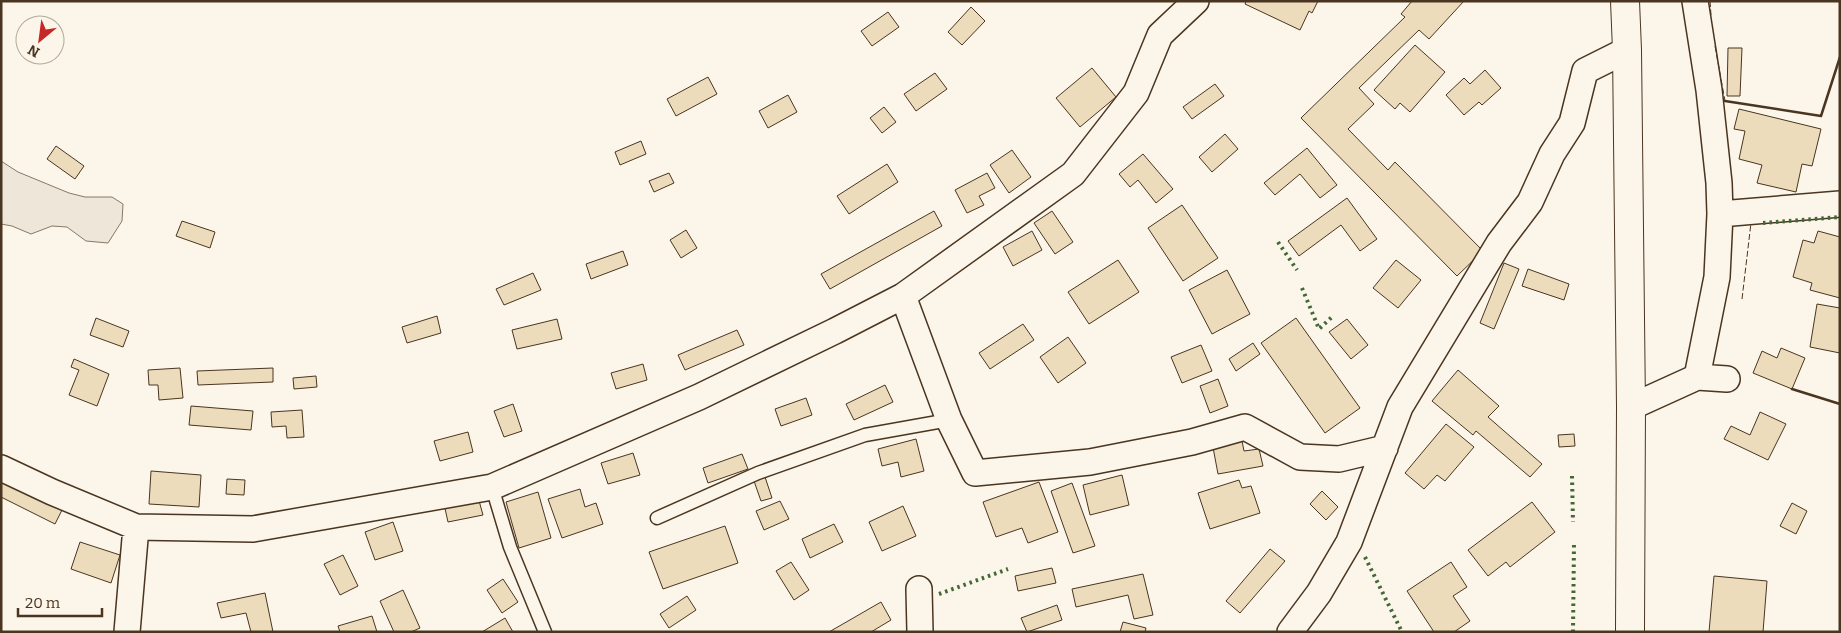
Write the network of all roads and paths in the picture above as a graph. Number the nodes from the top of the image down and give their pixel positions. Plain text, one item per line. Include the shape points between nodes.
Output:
1 (1196, 1) edge
2 (1625, 1) edge
3 (1695, 1) edge
4 (1627, 50) junction
5 (1840, 204) edge
6 (1720, 214) junction
7 (903, 296) junction
8 (1696, 377) junction
9 (1727, 379) dead end
10 (1631, 407) junction
11 (949, 420) junction
12 (1385, 448) junction
13 (1, 468) edge
14 (492, 487) junction
15 (656, 518) dead end
16 (136, 527) junction
17 (919, 590) dead end
18 (127, 632) edge
19 (545, 632) edge
20 (920, 632) edge
21 (1290, 632) edge
22 (1630, 632) edge

1 - 7 street via 1160,35 1136,93 1073,174
2 - 4 main road
3 - 6 street via 1709,90
4 - 10 main road
4 - 12 street via 1585,71 1572,124 1552,154 1530,202 1499,243 1400,407
5 - 6 street
6 - 8 street via 1718,276
7 - 11 street
7 - 14 street via 699,397
8 - 9 street
8 - 10 street
10 - 22 main road
11 - 12 street via 975,472 1090,462 1192,442 1245,427 1300,458 1339,459
11 - 15 lane via 865,435 758,473
12 - 21 street via 1349,542 1319,593
13 - 16 street
14 - 16 street via 253,529
14 - 19 lane via 510,546
16 - 18 street
17 - 20 street

